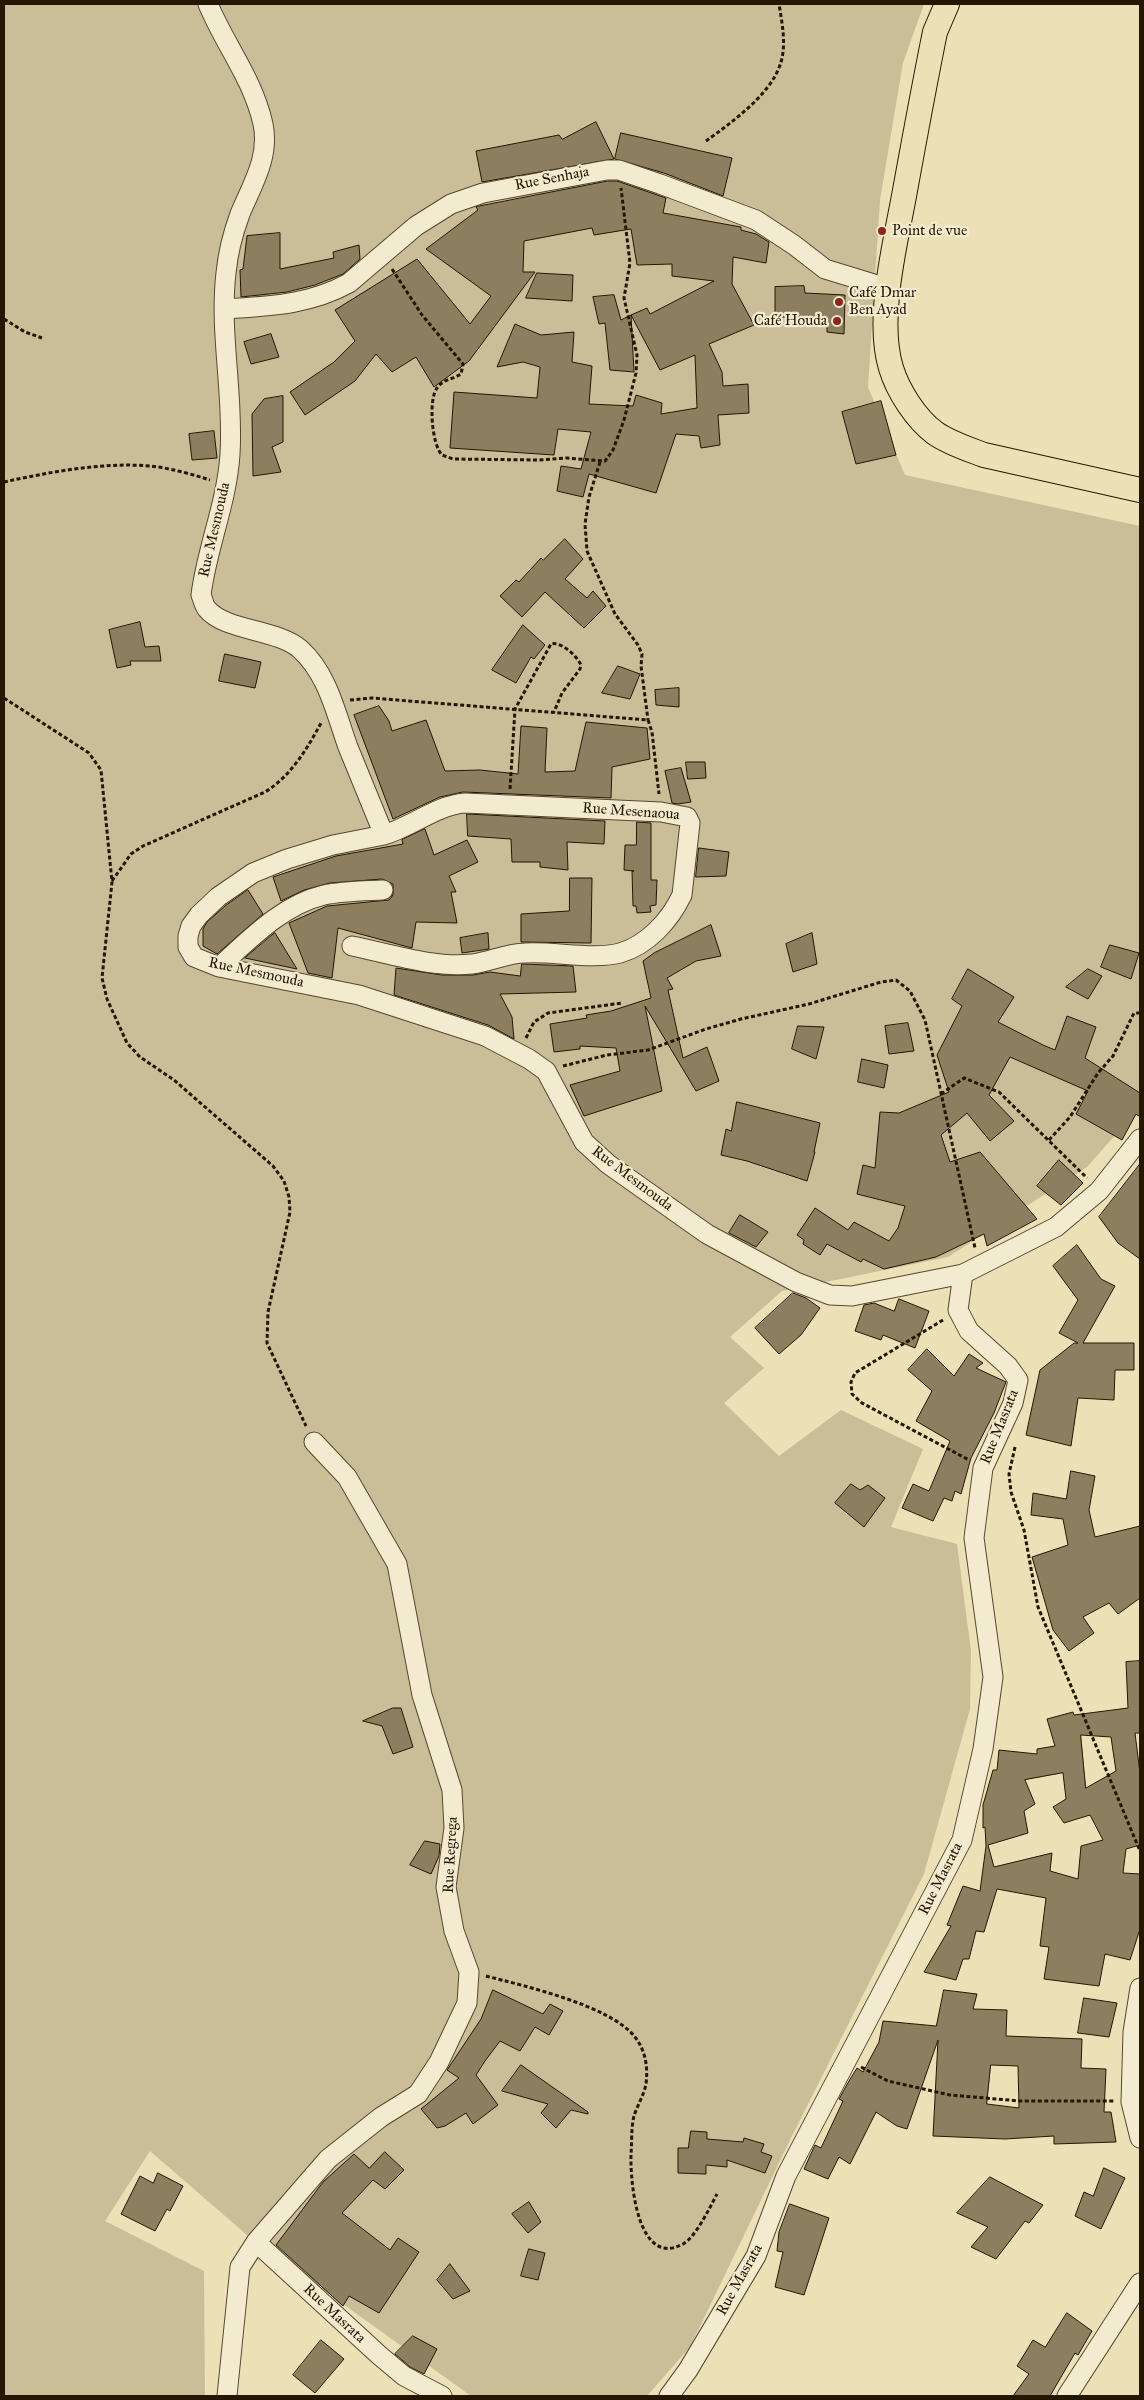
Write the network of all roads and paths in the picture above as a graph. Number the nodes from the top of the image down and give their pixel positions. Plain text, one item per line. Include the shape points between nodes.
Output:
1 (208, 4) edge
2 (779, 4) edge
3 (947, 4) edge
4 (706, 141) dead end
5 (618, 170) junction
6 (382, 255) junction
7 (887, 288) junction
8 (225, 309) junction
9 (4, 319) edge
10 (42, 338) dead end
11 (600, 462) junction
12 (4, 482) edge
13 (227, 485) junction
14 (1140, 490) edge
15 (4, 698) edge
16 (335, 704) junction
17 (515, 709) junction
18 (554, 712) junction
19 (648, 720) junction
20 (509, 805) junction
21 (661, 812) junction
22 (384, 835) junction
23 (112, 882) junction
24 (383, 890) dead end
25 (352, 946) dead end
26 (219, 967) junction
27 (622, 1003) dead end
28 (1140, 1013) edge
29 (518, 1053) junction
30 (546, 1071) junction
31 (941, 1094) junction
32 (1140, 1139) edge
33 (1049, 1140) junction
34 (1099, 1191) junction
35 (971, 1270) junction
36 (958, 1310) junction
37 (1017, 1441) dead end
38 (314, 1442) joint
39 (983, 1468) junction
40 (1140, 1851) edge
41 (469, 1972) junction
42 (1140, 1988) edge
43 (847, 2059) junction
44 (1131, 2102) junction
45 (1140, 2138) edge
46 (717, 2194) dead end
47 (256, 2242) junction
48 (1140, 2283) edge
49 (227, 2396) edge
50 (442, 2396) edge
51 (669, 2396) edge
52 (1066, 2396) edge

1 - 8 street, Rue Mesmouda via 247,76 263,125 260,170 231,238
2 - 4 path via 784,40 781,64 770,85 729,125
3 - 7 main road via 934,32
5 - 6 street, Rue Senhaja via 578,174 483,193 451,204 416,226
5 - 7 street, Rue Senhaja via 756,220 825,269
5 - 11 path via 630,263 624,298 637,355 636,373 624,420 610,455
6 - 8 street, Rue Senhaja via 349,283 318,297 281,306
6 - 11 path via 422,315 463,364 460,374 442,383 434,394 434,439 442,455 453,459 567,458
7 - 14 main road via 887,345 891,368 902,392 935,433 984,455
8 - 13 street, Rue Mesmouda via 230,422
9 - 10 path
11 - 19 path via 589,497 586,551 615,614 642,654
12 - 13 path via 54,472 140,466 188,473
13 - 16 street, Rue Mesmouda via 203,582 201,595 207,609 220,618 284,639 300,649 314,665
15 - 23 path via 79,745 96,761 103,780
16 - 17 path via 372,698
16 - 22 street, Rue Mesmouda via 348,746
16 - 23 path via 279,783 143,846 130,854
17 - 18 path
17 - 18 path via 555,642 581,665 562,693
17 - 20 path
18 - 19 path
19 - 21 path
20 - 21 street, Rue Mesenaoua
20 - 22 street, Rue Mesenaoua via 454,804
21 - 25 street, Rue Mesenaoua via 682,814 690,822 682,895 669,918 649,938 619,953 520,953 491,961 457,964 418,960
22 - 26 street, Rue Mesmouda via 287,858 253,873 218,897 191,926 188,947 194,957
23 - 38 path via 102,978 107,999 127,1043 140,1057 174,1080 256,1149 284,1181 290,1212 268,1312 267,1342
24 - 26 street via 325,895 296,906 262,929
26 - 29 street, Rue Mesmouda via 359,996 485,1036
27 - 29 path via 548,1013 534,1022
28 - 33 path via 1134,1013 1114,1056 1098,1073 1070,1117
29 - 30 street, Rue Mesmouda
30 - 31 path via 607,1054 648,1050 706,1028 896,980 910,991 925,1020
30 - 35 street, Rue Mesmouda via 584,1142 608,1164 707,1234 796,1282 830,1295 852,1296
31 - 33 path via 960,1079 979,1082 999,1092
31 - 35 path
32 - 34 street, Rue Mesmouda
33 - 34 path
34 - 35 street, Rue Mesmouda via 1056,1227
35 - 36 street
36 - 39 street, Rue Masrata via 969,1331 1008,1366 1018,1380 1013,1403
36 - 39 path via 855,1373 851,1382 852,1394 862,1403
37 - 40 path via 1010,1462 1011,1492 1024,1530 1038,1607
38 - 41 street, Rue Regrega via 347,1477 397,1564 422,1695 452,1790 454,1828 446,1887 454,1932
39 - 43 street, Rue Masrata via 974,1538 993,1676 984,1749 962,1840
41 - 46 path via 568,1999 616,2020 635,2037 646,2056 646,2085 634,2118 631,2156 634,2204 645,2232 657,2246 671,2248 684,2244 697,2229
41 - 47 street, Rue Regrega via 466,2003 439,2062 418,2094 381,2117 328,2159
42 - 44 street via 1133,2032
43 - 44 path via 888,2081 950,2095 1020,2101
43 - 51 street, Rue Masrata via 786,2176 756,2256
44 - 45 street
47 - 49 street, Rue Regrega via 240,2268
47 - 50 street, Rue Masrata via 379,2356 404,2376
48 - 52 street

